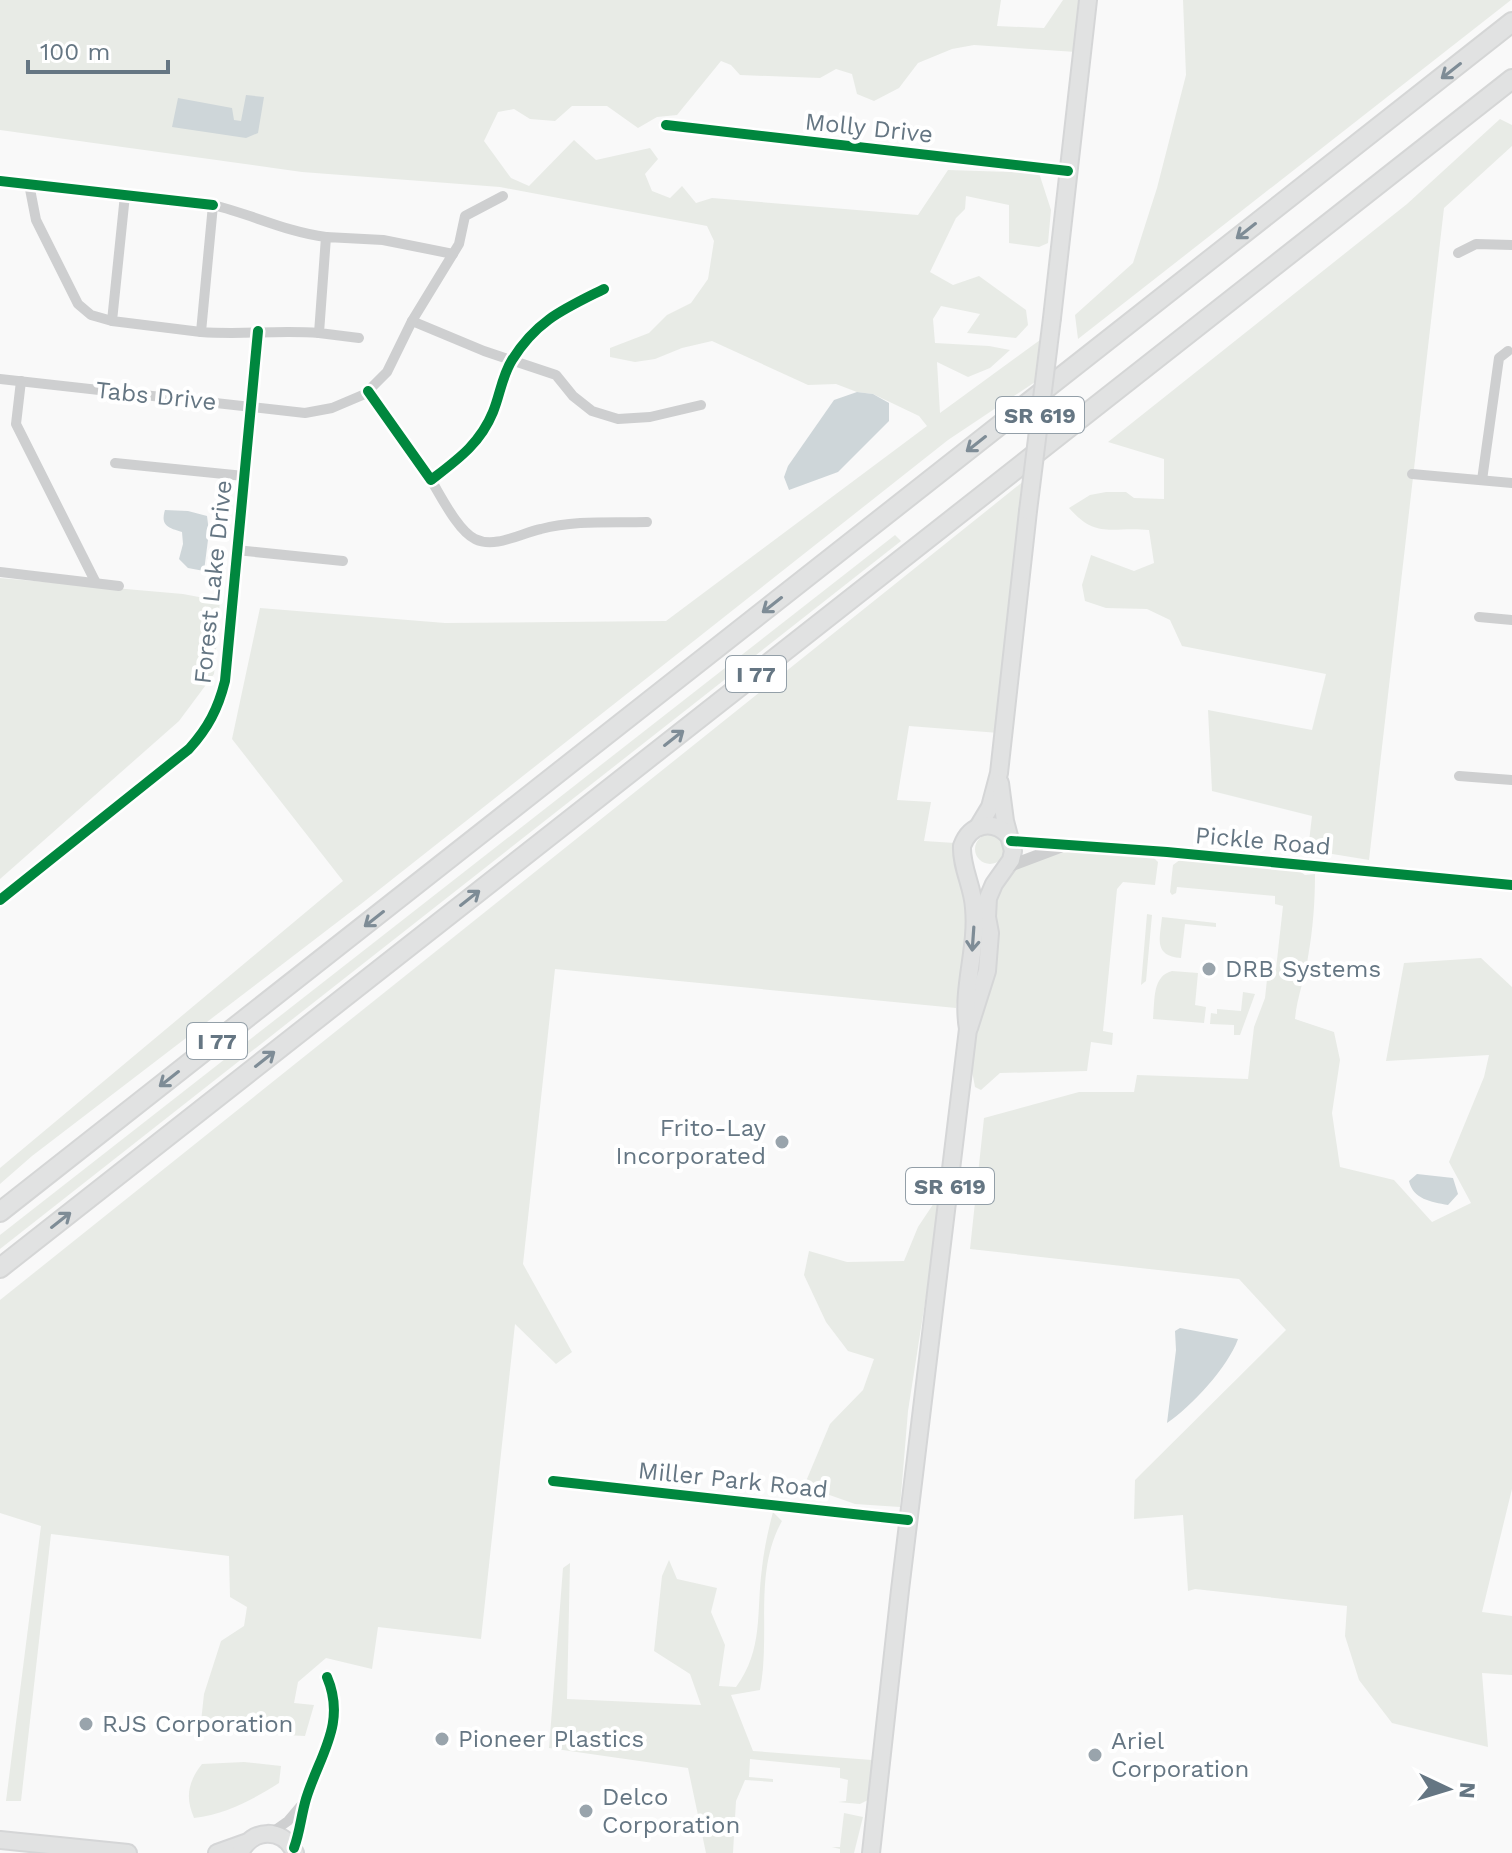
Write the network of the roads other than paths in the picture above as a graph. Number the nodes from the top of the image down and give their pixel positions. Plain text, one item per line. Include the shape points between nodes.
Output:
1 (1088, 0) edge
2 (1512, 22) edge
3 (1512, 79) edge
4 (666, 125) dead end
5 (1068, 171) junction
6 (0, 181) edge
7 (29, 184) junction
8 (125, 195) junction
9 (503, 196) dead end
10 (213, 205) junction
11 (326, 237) junction
12 (1512, 245) edge
13 (1458, 253) dead end
14 (453, 254) junction
15 (604, 289) dead end
16 (112, 321) junction
17 (412, 321) junction
18 (258, 331) junction
19 (201, 332) junction
20 (319, 333) junction
21 (359, 338) dead end
22 (1508, 351) dead end
23 (512, 360) junction
24 (0, 379) edge
25 (21, 381) junction
26 (368, 391) junction
27 (701, 405) dead end
28 (251, 407) junction
29 (115, 463) dead end
30 (1412, 474) dead end
31 (244, 476) junction
32 (431, 480) junction
33 (1482, 480) junction
34 (1512, 483) edge
35 (647, 522) dead end
36 (236, 550) junction
37 (343, 561) dead end
38 (0, 572) edge
39 (96, 583) junction
40 (119, 586) dead end
41 (1479, 617) dead end
42 (1512, 620) edge
43 (999, 773) junction
44 (1459, 776) dead end
45 (1512, 780) edge
46 (978, 827) junction
47 (1009, 838) junction
48 (1066, 845) junction
49 (964, 862) junction
50 (1004, 870) junction
51 (1512, 885) edge
52 (0, 900) edge
53 (968, 1029) junction
54 (0, 1212) edge
55 (0, 1268) edge
56 (553, 1481) dead end
57 (908, 1520) junction
58 (327, 1677) dead end
59 (306, 1800) junction
60 (271, 1833) junction
61 (0, 1840) edge
62 (243, 1848) edge
63 (294, 1851) edge
64 (128, 1853) edge
65 (217, 1853) edge
66 (871, 1853) edge

1 - 5 main road, SR 619
2 -> 54 highway, I 77
55 -> 3 highway, I 77
4 - 5 street, Molly Drive
5 - 43 main road, SR 619, bridge
6 - 7 street
7 - 8 street
7 - 16 street via 36,220 78,304 91,315
8 - 10 street
8 - 16 street
9 - 14 street, Tabs Drive via 465,216
10 - 11 street via 299,234
10 - 19 street
11 - 14 street via 383,240
11 - 20 street
12 - 13 street via 1476,244
14 - 17 street, Tabs Drive
15 - 23 street via 552,315
16 - 19 street
17 - 23 street
17 - 26 street, Tabs Drive via 387,372
18 - 19 street
18 - 20 street
18 - 28 street, Forest Lake Drive
20 - 21 street
22 - 33 street via 1499,358
23 - 27 street via 556,375 592,411 618,419
23 - 32 street via 483,432 471,449
24 - 25 street, Tabs Drive
25 - 28 street, Tabs Drive
25 - 39 street via 16,424
26 - 28 street, Tabs Drive via 332,408 305,413
26 - 32 street
28 - 31 street, Forest Lake Drive
29 - 31 street
30 - 33 street
31 - 36 street, Forest Lake Drive
32 - 35 street via 466,533 478,541 574,524
33 - 34 street
36 - 37 street
36 - 52 street, Forest Lake Drive via 225,681 205,731
38 - 39 street
39 - 40 street
41 - 42 street
43 - 46 main road
43 - 47 main road
44 - 45 street
46 - 47 main road via 994,826
46 - 49 main road via 965,838
47 - 48 street, Pickle Road
47 - 50 main road via 1013,851
48 - 50 street, Pickle Road
48 - 51 street, Pickle Road
49 - 50 main road via 985,876
49 -> 53 main road via 974,907 965,1008
50 - 53 main road via 988,898 987,971
53 - 57 main road, SR 619
56 - 57 street, Miller Park Road
57 - 66 main road, SR 619
58 - 59 street via 335,1695 333,1726
59 - 60 street
59 - 63 street
60 - 62 main road via 262,1833
60 - 63 main road
61 - 64 main road
62 - 65 main road

